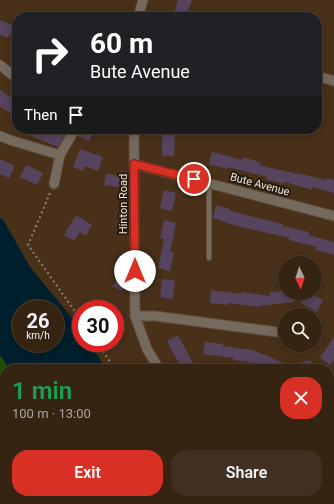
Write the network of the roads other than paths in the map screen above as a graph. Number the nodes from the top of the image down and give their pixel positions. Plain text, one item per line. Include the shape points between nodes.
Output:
1 (143, 0) edge
2 (139, 12) edge
3 (0, 66) edge
4 (12, 75) edge
5 (322, 77) edge
6 (334, 81) edge
7 (72, 134) edge
8 (134, 134) edge
9 (0, 136) edge
10 (60, 155) junction
11 (134, 164) junction
12 (209, 183) junction
13 (54, 184) road end
14 (334, 216) edge
15 (209, 258) dead end
16 (135, 316) junction
17 (278, 332) edge
18 (156, 364) edge

1 - 2 street
3 - 4 street
5 - 6 street
7 - 10 street
8 - 11 street, Hinton Road
9 - 10 street
10 - 13 street
11 - 12 street, Bute Avenue
11 - 16 street, Hinton Road
12 - 14 street, Bute Avenue
12 - 15 lane
16 - 17 street via 154,316
16 - 18 street, Hinton Road via 147,349

